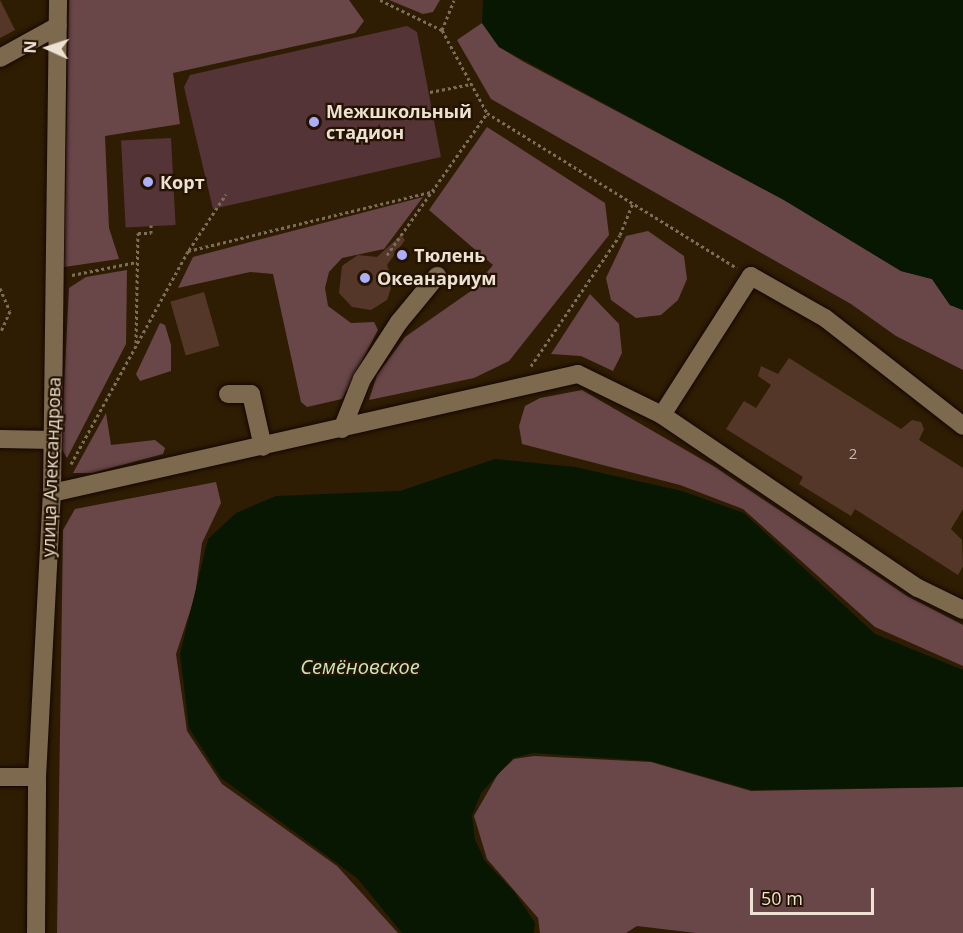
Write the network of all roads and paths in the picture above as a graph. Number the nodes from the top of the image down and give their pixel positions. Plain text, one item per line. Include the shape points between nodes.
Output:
1 (58, 0) edge
2 (380, 0) edge
3 (454, 0) edge
4 (58, 26) junction
5 (442, 30) junction
6 (0, 58) edge
7 (471, 84) junction
8 (430, 92) dead end
9 (487, 113) junction
10 (435, 191) junction
11 (226, 194) dead end
12 (633, 203) junction
13 (151, 225) dead end
14 (188, 251) junction
15 (387, 255) dead end
16 (137, 262) junction
17 (55, 275) junction
18 (437, 276) dead end
19 (751, 276) junction
20 (0, 288) edge
21 (0, 333) edge
22 (136, 345) junction
23 (517, 388) junction
24 (228, 394) dead end
25 (662, 415) junction
26 (963, 426) edge
27 (342, 429) junction
28 (0, 439) edge
29 (53, 440) junction
30 (263, 447) junction
31 (52, 468) junction
32 (52, 493) junction
33 (963, 610) edge
34 (0, 777) edge
35 (37, 777) junction
36 (36, 933) edge

1 - 4 street, улица Александрова
2 - 5 path
3 - 5 path
4 - 6 street
4 - 17 street, улица Александрова
5 - 7 path
7 - 8 path
7 - 9 path
9 - 10 path
9 - 12 path
10 - 14 path
10 - 15 path
11 - 14 path
12 - 19 path
12 - 23 path via 620,235
13 - 16 path via 151,233 138,233
14 - 22 path
16 - 17 path
16 - 22 path
17 - 29 street, улица Александрова
18 - 27 street via 399,322 362,379
19 - 25 street
19 - 26 street via 825,318
20 - 21 path via 10,311
22 - 31 path via 68,468
23 - 25 street via 578,374
23 - 27 street
24 - 30 street via 251,394
25 - 33 street via 918,588
27 - 30 street
28 - 29 street
29 - 31 street, улица Александрова
30 - 32 street
31 - 32 street, улица Александрова
32 - 35 street, улица Александрова
34 - 35 street
35 - 36 street, улица Александрова

